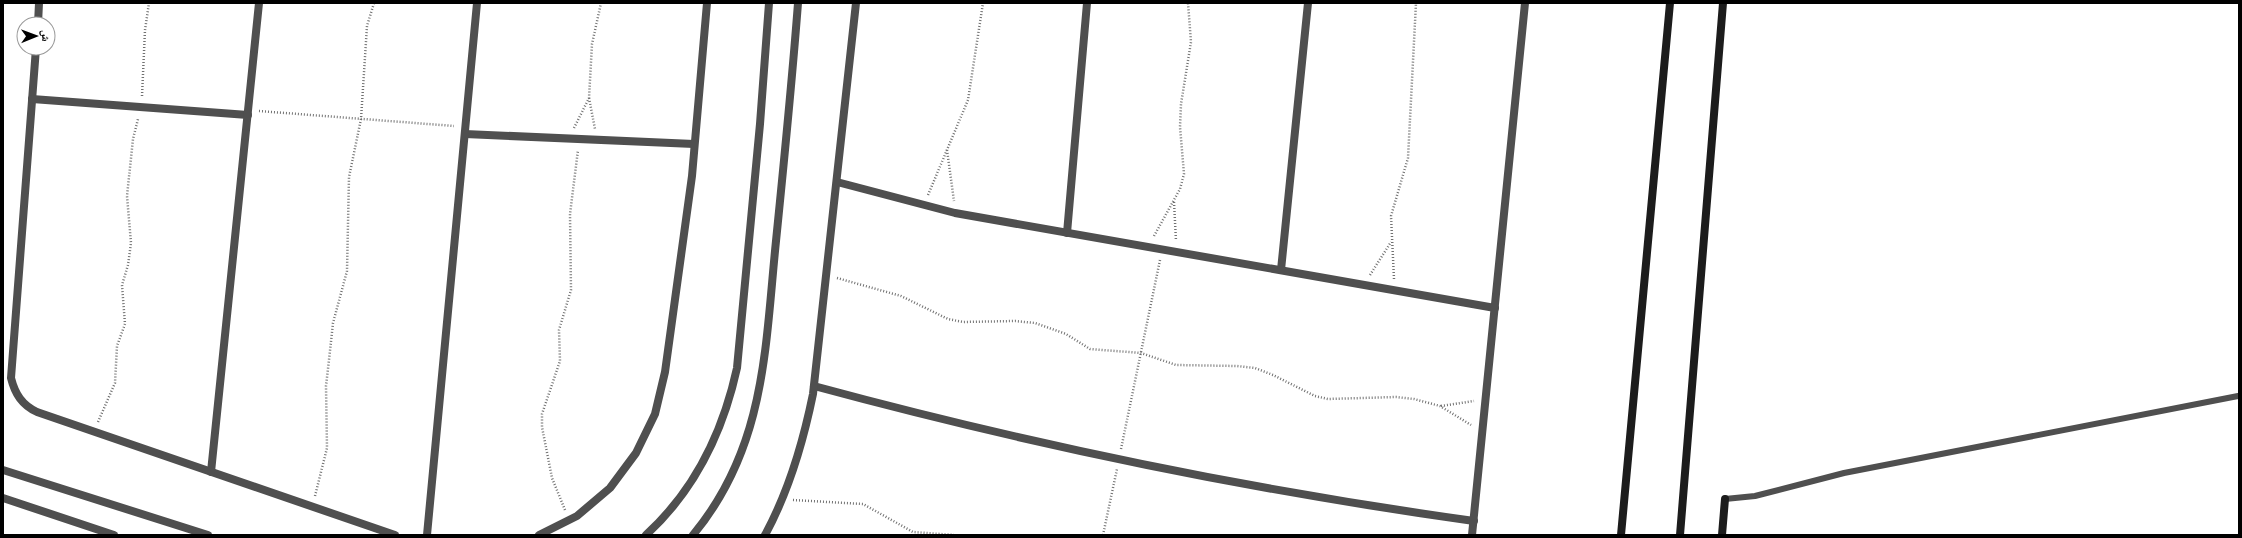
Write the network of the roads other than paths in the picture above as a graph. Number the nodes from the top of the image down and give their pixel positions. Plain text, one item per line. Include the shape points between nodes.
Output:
1 (39, 3) edge
2 (259, 3) edge
3 (477, 3) edge
4 (706, 3) edge
5 (769, 3) edge
6 (798, 3) edge
7 (856, 3) edge
8 (1087, 3) edge
9 (1308, 3) edge
10 (1525, 3) edge
11 (1670, 3) edge
12 (1723, 3) edge
13 (38, 16) edge
14 (35, 56) edge
15 (32, 99) junction
16 (249, 112) junction
17 (465, 130) junction
18 (694, 144) junction
19 (837, 182) junction
20 (1067, 233) junction
21 (1281, 270) junction
22 (1495, 308) junction
23 (814, 386) junction
24 (2238, 396) edge
25 (3, 470) edge
26 (211, 472) junction
27 (3, 498) edge
28 (1725, 499) joint
29 (1474, 521) junction
30 (114, 535) edge
31 (208, 535) edge
32 (395, 535) edge
33 (427, 535) edge
34 (539, 535) edge
35 (646, 535) edge
36 (693, 535) edge
37 (765, 535) edge
38 (1472, 535) edge
39 (1621, 535) edge
40 (1680, 535) edge
41 (1722, 535) edge

1 - 13 street
2 - 16 street
3 - 17 street
4 - 18 street
5 - 35 street via 738,360 731,393 716,436 702,465 672,508
6 - 36 street via 788,130 759,393 739,462 714,507
7 - 19 street
8 - 20 street
9 - 21 street
10 - 22 street
11 - 39 main road
12 - 40 main road
14 - 15 street
15 - 16 street
15 - 26 street via 12,378 16,394 29,408
16 - 26 street
17 - 18 street
17 - 33 street
18 - 34 street via 665,372 655,414 647,434 624,471 594,503 569,520
19 - 20 street via 955,213
19 - 23 street
20 - 21 street
21 - 22 street
22 - 29 street
23 - 29 street via 977,429 1119,460 1307,496
23 - 37 street via 802,444 782,500
24 - 28 lane via 1844,473 1755,496
25 - 31 street
26 - 32 street
27 - 30 street
28 - 41 main road
29 - 38 street

